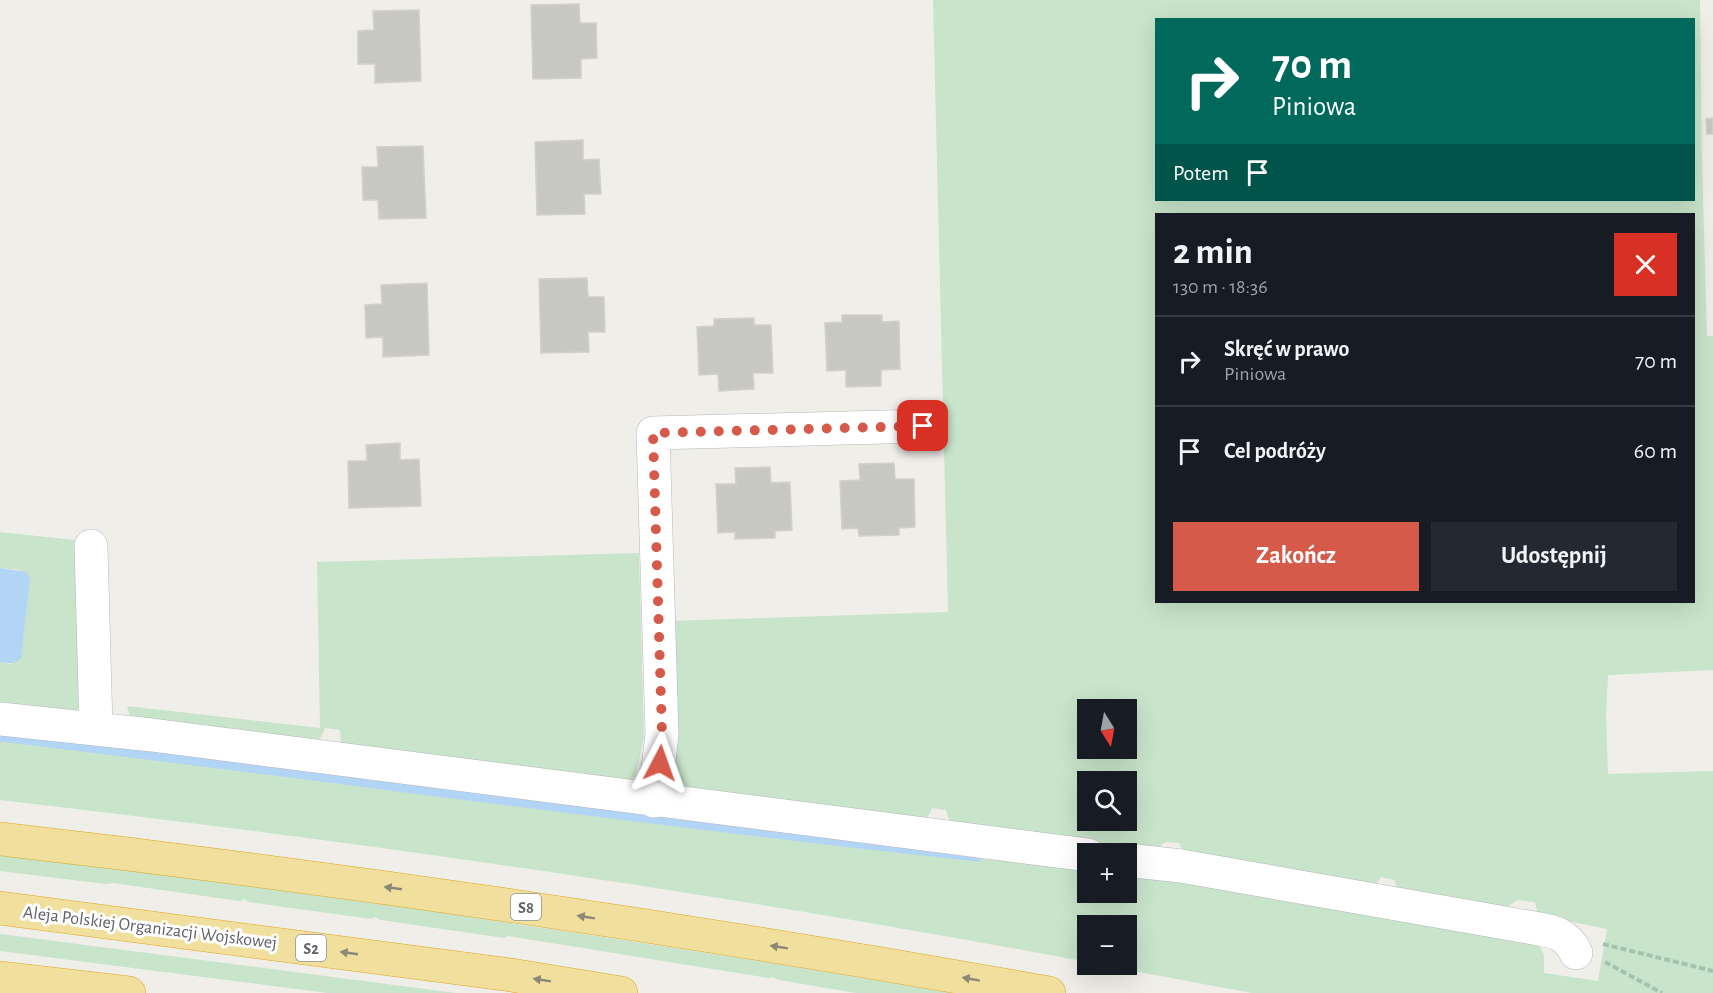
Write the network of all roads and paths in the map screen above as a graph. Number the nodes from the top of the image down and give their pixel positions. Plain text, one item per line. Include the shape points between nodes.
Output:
1 (923, 426) dead end
2 (91, 546) dead end
3 (0, 719) edge
4 (96, 728) junction
5 (654, 801) junction
6 (0, 839) edge
7 (1077, 854) edge
8 (1137, 861) edge
9 (0, 908) edge
10 (1575, 950) junction
11 (1713, 971) edge
12 (0, 978) edge
13 (129, 993) edge
14 (621, 993) edge
15 (1049, 993) edge
16 (1662, 993) edge

1 - 5 street via 653,433 662,734
2 - 4 street
3 - 4 street
4 - 5 street
5 - 7 street
15 -> 6 highway, S8 via 537,909 289,873
8 - 10 street via 1559,933 1567,937
14 -> 9 highway, Aleja Polskiej Organizacji Wojskowej / S2
10 - 11 path via 1608,944
10 - 16 path
12 - 13 highway

